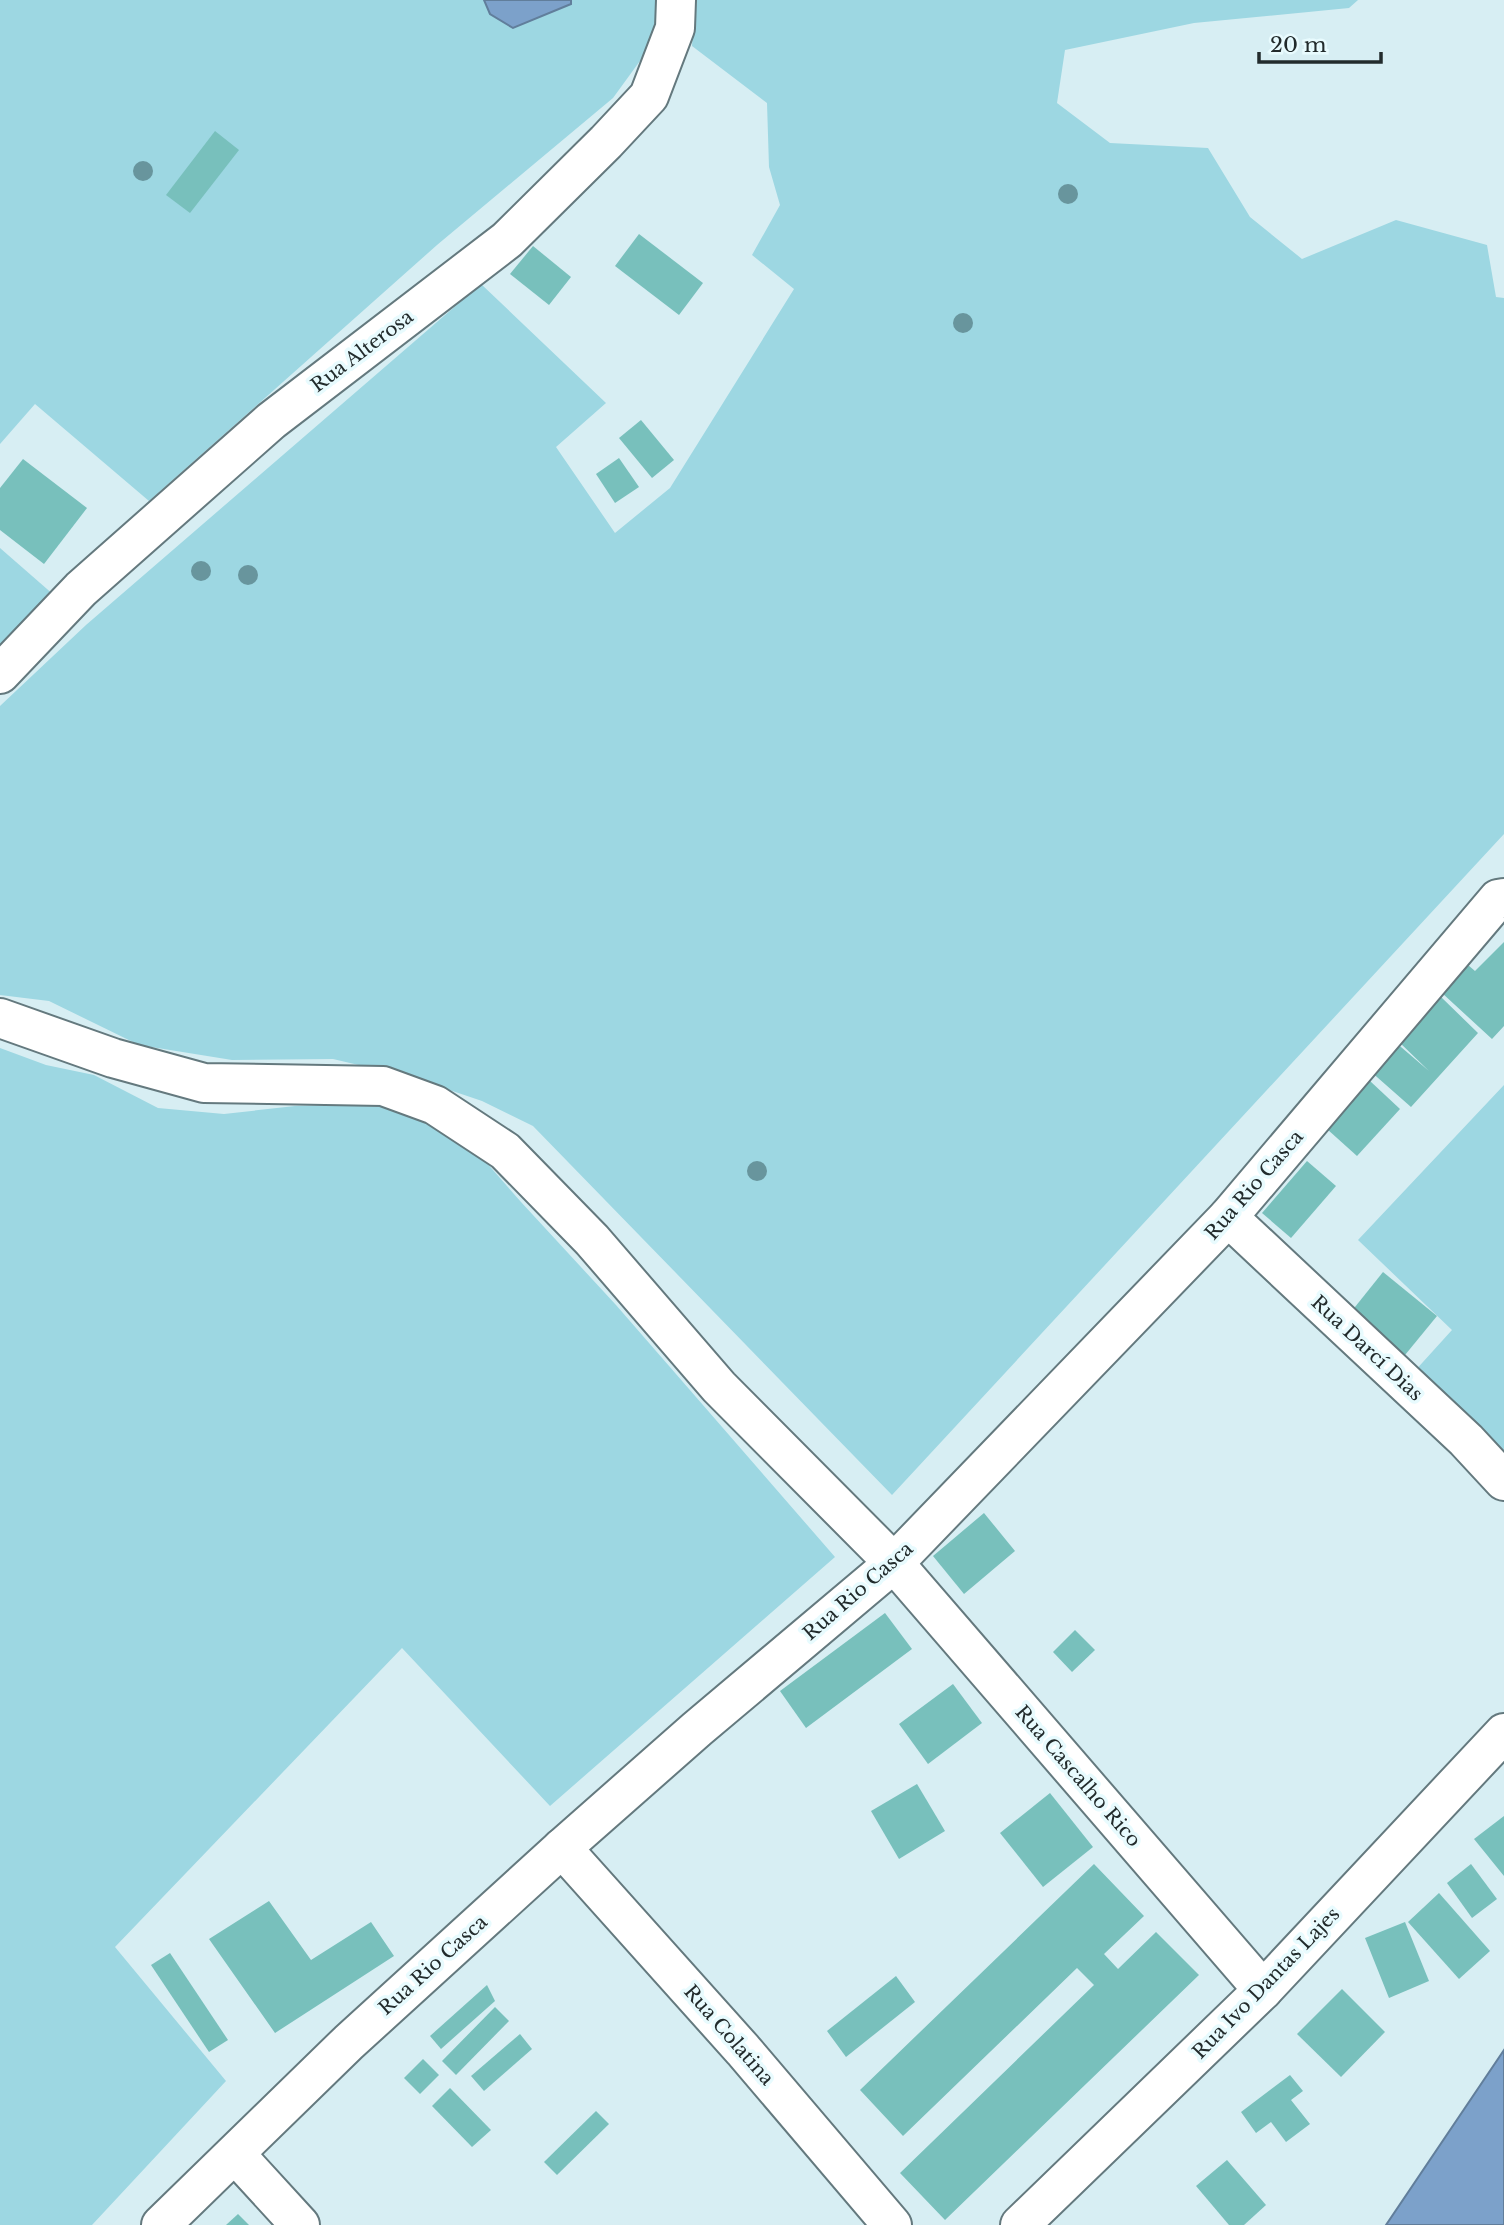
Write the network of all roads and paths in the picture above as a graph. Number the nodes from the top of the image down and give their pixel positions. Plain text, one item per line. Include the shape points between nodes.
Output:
1 (676, 0) edge
2 (0, 674) edge
3 (1501, 899) edge
4 (0, 1018) edge
5 (1228, 1217) junction
6 (1504, 1482) edge
7 (894, 1563) junction
8 (1504, 1734) edge
9 (562, 1848) junction
10 (1263, 1990) junction
11 (236, 2154) junction
12 (161, 2225) edge
13 (300, 2225) edge
14 (892, 2225) edge
15 (1020, 2225) edge

1 - 2 street, Rua Alterosa via 675,28 649,96 576,172 507,240 271,421 81,589
3 - 5 street, Rua Rio Casca
4 - 7 street, Rua Cascalho Rico via 113,1058 204,1083 383,1086 435,1105 505,1151 592,1240 719,1387
5 - 6 street, Rua Darcí Dias via 1466,1440
5 - 7 street, Rua Rio Casca
7 - 9 street, Rua Rio Casca
7 - 10 street, Rua Cascalho Rico
8 - 10 street, Rua Ivo Dantas Lajes
9 - 11 street, Rua Rio Casca via 349,2042
9 - 14 street, Rua Colatina
10 - 15 street, Rua Ivo Dantas Lajes
11 - 12 street, Rua Rio Casca
11 - 13 street

